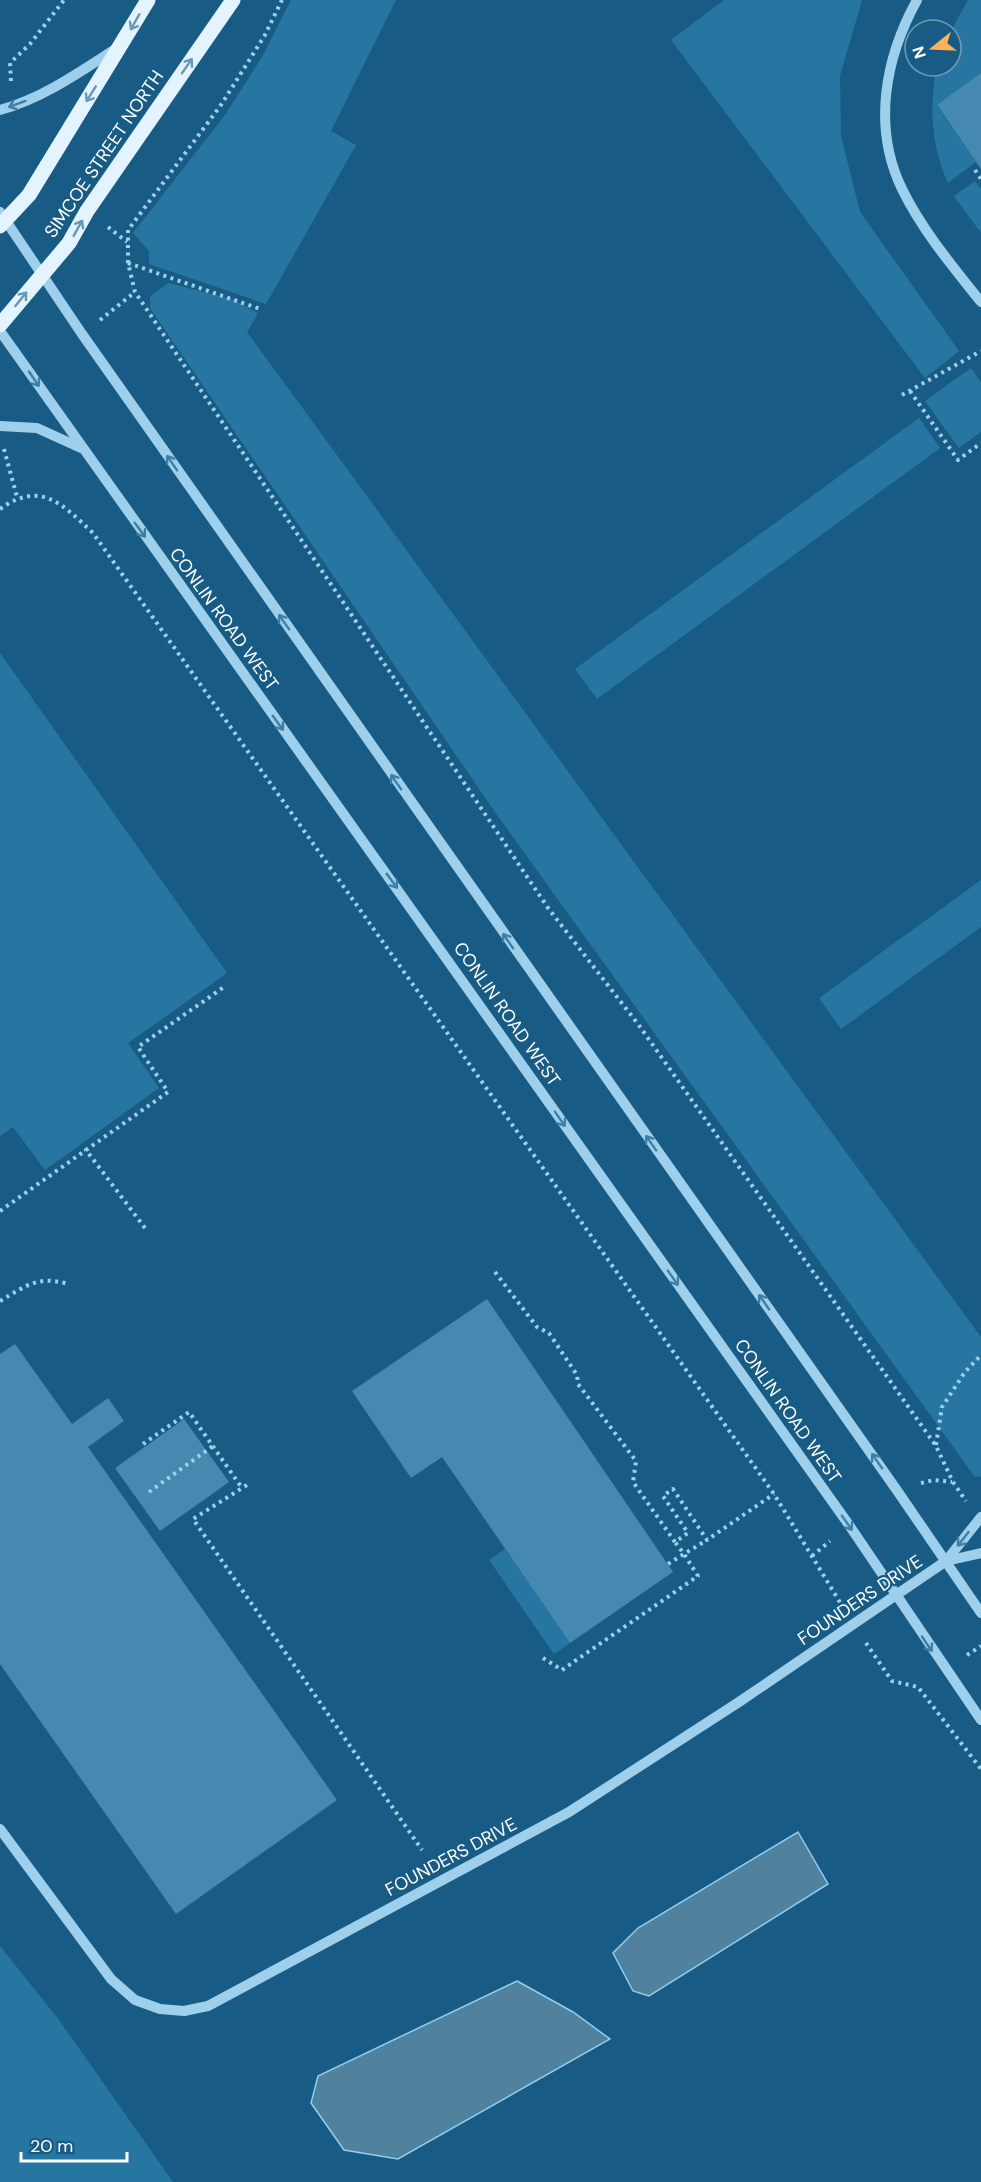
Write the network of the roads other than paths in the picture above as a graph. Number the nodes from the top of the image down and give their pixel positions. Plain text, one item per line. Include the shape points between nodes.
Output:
1 (148, 0) edge
2 (233, 0) edge
3 (917, 0) edge
4 (123, 44) junction
5 (0, 110) edge
6 (2, 219) edge
7 (42, 274) junction
8 (981, 302) edge
9 (0, 325) edge
10 (0, 331) edge
11 (0, 426) edge
12 (82, 448) junction
13 (981, 1517) edge
14 (981, 1553) edge
15 (946, 1562) junction
16 (895, 1596) junction
17 (981, 1613) edge
18 (981, 1720) edge
19 (0, 1829) edge

1 -> 4 main road
7 -> 2 main road, SIMCOE STREET NORTH via 69,243
3 - 8 street via 891,57 886,111 890,154 901,188 916,216
4 -> 5 street via 59,86
4 -> 6 main road via 29,195
6 - 7 street
9 -> 7 main road, SIMCOE STREET NORTH
15 -> 7 street
10 -> 12 street, CONLIN ROAD WEST
11 - 12 street via 37,428
12 -> 16 street, CONLIN ROAD WEST via 835,1506
13 -> 15 street, FOUNDERS DRIVE
14 - 15 street, FOUNDERS DRIVE
15 - 16 street, FOUNDERS DRIVE
15 - 17 street
16 -> 18 street, CONLIN ROAD WEST
16 - 19 street, FOUNDERS DRIVE via 569,1812 208,2006 184,2011 160,2009 135,2000 111,1978

